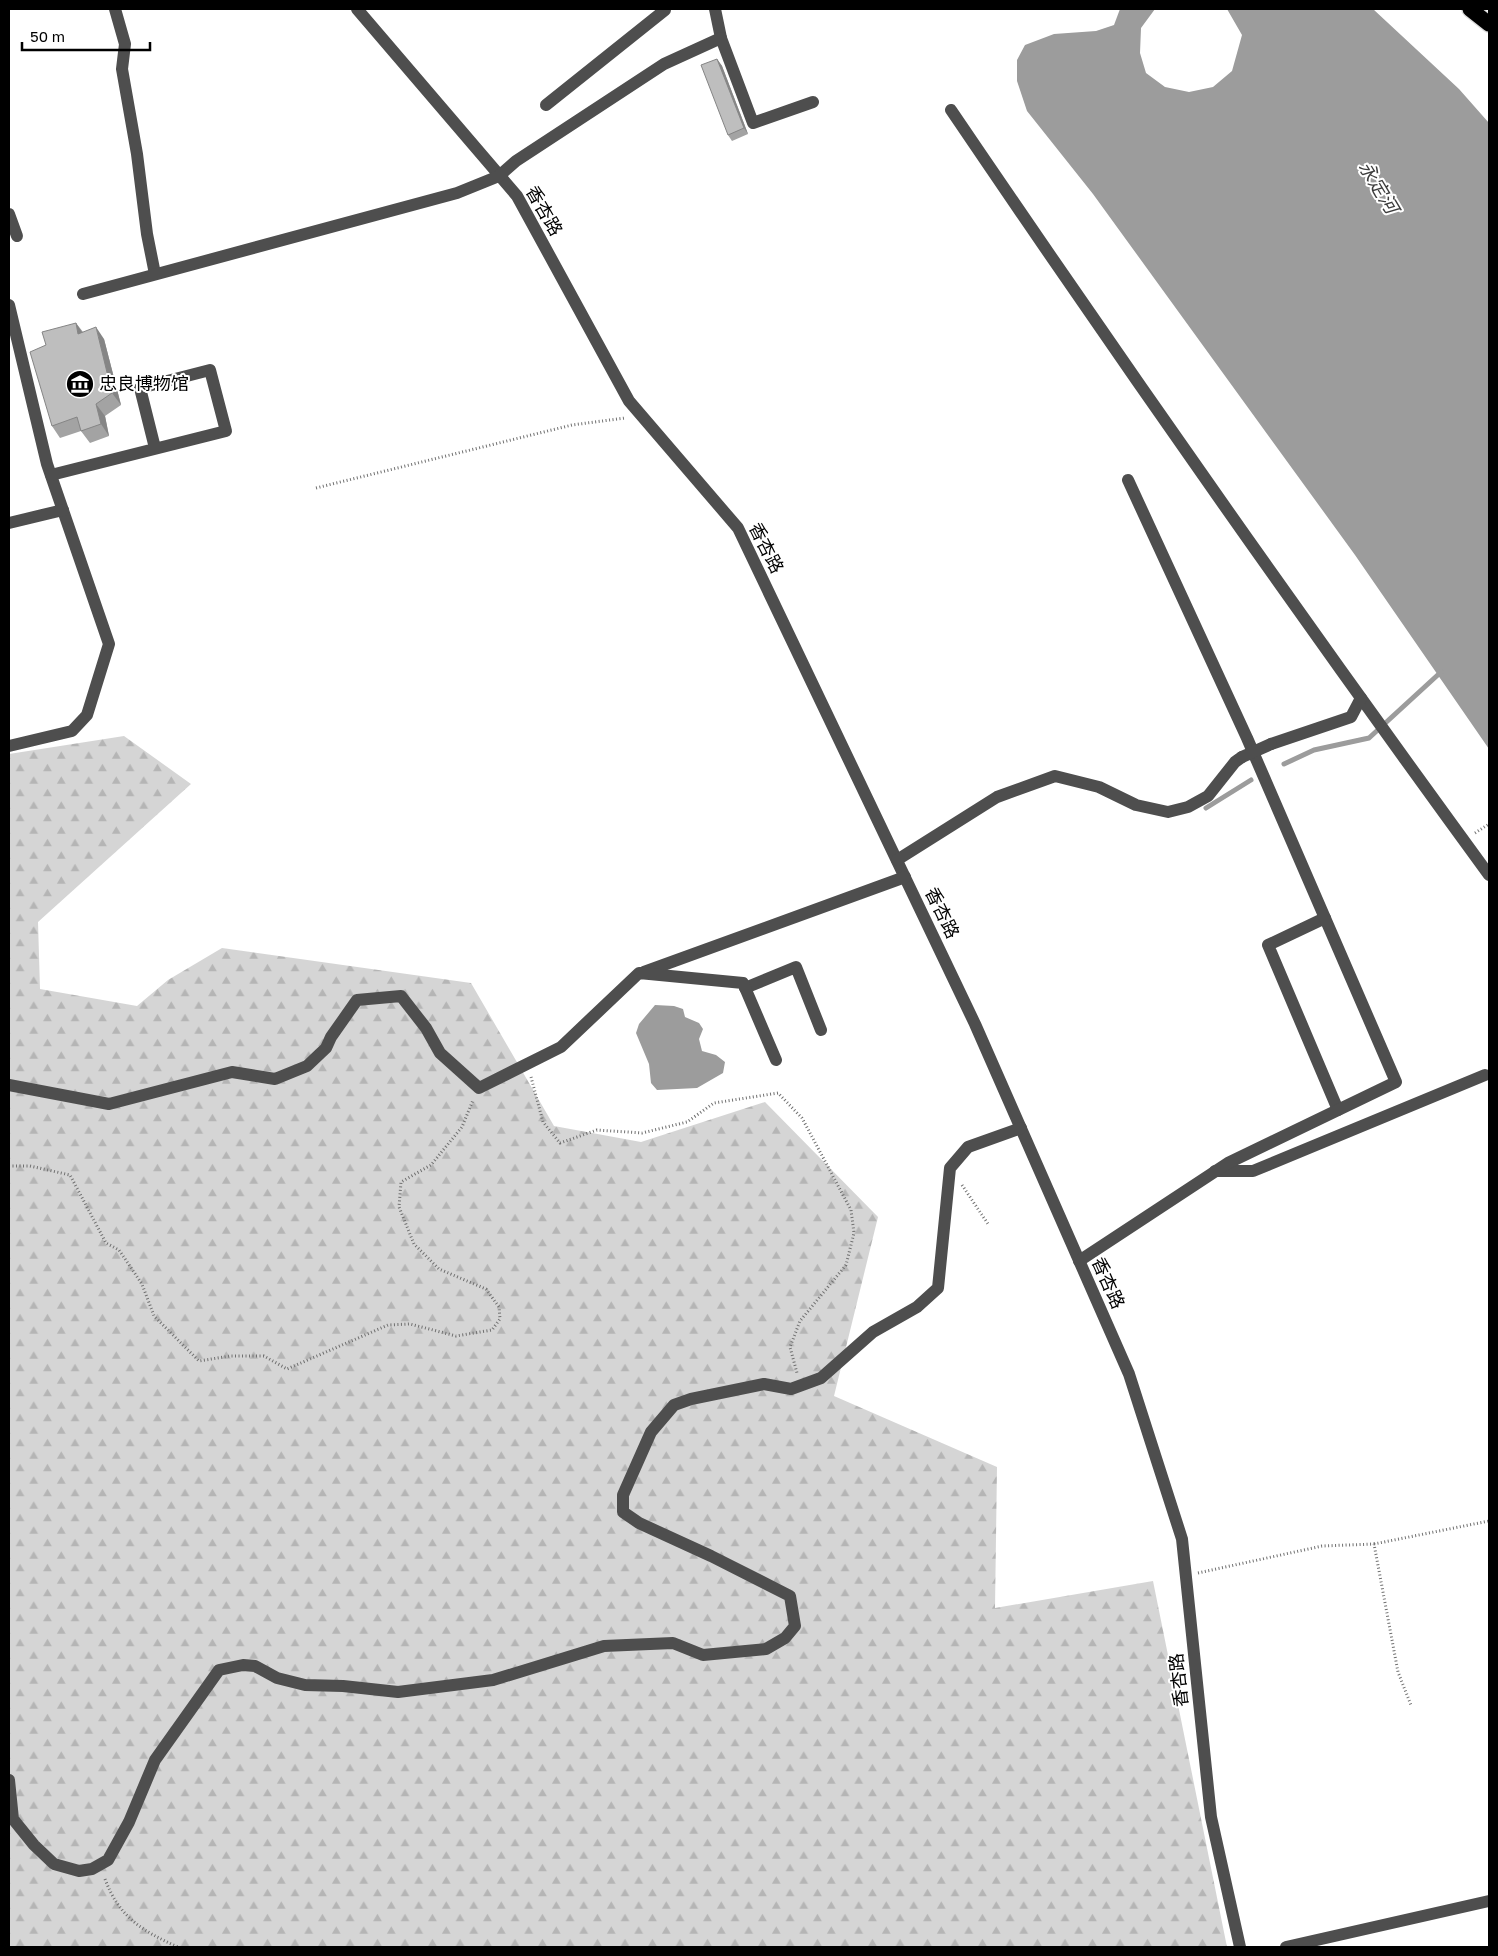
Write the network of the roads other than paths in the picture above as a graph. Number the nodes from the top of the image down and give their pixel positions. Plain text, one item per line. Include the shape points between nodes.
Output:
1 (115, 9) edge
2 (357, 9) edge
3 (662, 9) edge
4 (714, 9) edge
5 (1470, 9) edge
6 (1489, 24) edge
7 (721, 38) junction
8 (813, 102) dead end
9 (546, 105) dead end
10 (951, 110) dead end
11 (499, 176) junction
12 (9, 214) edge
13 (17, 236) dead end
14 (155, 274) junction
15 (83, 294) dead end
16 (9, 305) edge
17 (155, 448) junction
18 (51, 476) junction
19 (1128, 480) dead end
20 (63, 510) junction
21 (9, 523) edge
22 (1361, 698) junction
23 (9, 746) edge
24 (897, 860) junction
25 (1489, 875) edge
26 (905, 877) junction
27 (1325, 918) junction
28 (639, 973) junction
29 (745, 988) junction
30 (822, 1030) dead end
31 (776, 1060) dead end
32 (1485, 1075) dead end
33 (9, 1084) edge
34 (1338, 1110) junction
35 (1021, 1128) junction
36 (1215, 1171) junction
37 (1079, 1262) junction
38 (9, 1780) edge
39 (1489, 1900) edge
40 (1240, 1947) edge
41 (1286, 1947) edge

1 - 14 street via 126,44 122,69
2 - 11 street, 香杏路
3 - 9 street via 665,10
4 - 7 street
5 - 6 highway
7 - 8 street via 753,123
7 - 11 street via 664,64 516,161
10 - 22 street via 1062,274
11 - 14 street via 457,193
11 - 24 street, 香杏路 via 517,196 629,401 738,528
12 - 13 street
14 - 15 street
16 - 18 street
17 - 17 street via 226,431 210,370 140,388
17 - 18 street
18 - 20 street
19 - 27 street via 1247,738
20 - 21 street
20 - 23 street via 108,644 87,715 72,731
22 - 24 street, bridge via 1351,717 1242,757 1208,796 1188,807 1168,812 1136,806 1099,786 1055,776 997,797
22 - 25 street
24 - 26 street, 香杏路
26 - 28 street
26 - 35 street, 香杏路
27 - 34 street via 1268,945
27 - 34 street via 1396,1082
28 - 29 street via 743,983
28 - 33 street via 561,1047 479,1088 440,1053 426,1028 401,996 357,1000 326,1048 307,1066 274,1079 232,1072 109,1104
29 - 30 street via 796,967
29 - 31 street
32 - 36 street via 1254,1171
34 - 36 street
35 - 37 street, 香杏路
35 - 38 street via 968,1147 950,1168 938,1288 917,1307 872,1332 821,1378 791,1389 764,1384 691,1399 674,1405 651,1432 623,1495 623,1512 639,1523 790,1596 795,1626 785,1638 766,1649 703,1655 673,1643 604,1646 493,1680 398,1692 305,1685 277,1678 254,1666 219,1670 156,1760 108,1860 92,1869 78,1871 54,1864 34,1845 13,1819
36 - 37 street
37 - 40 street, 香杏路 via 1129,1374 1182,1539 1211,1817
39 - 41 street

